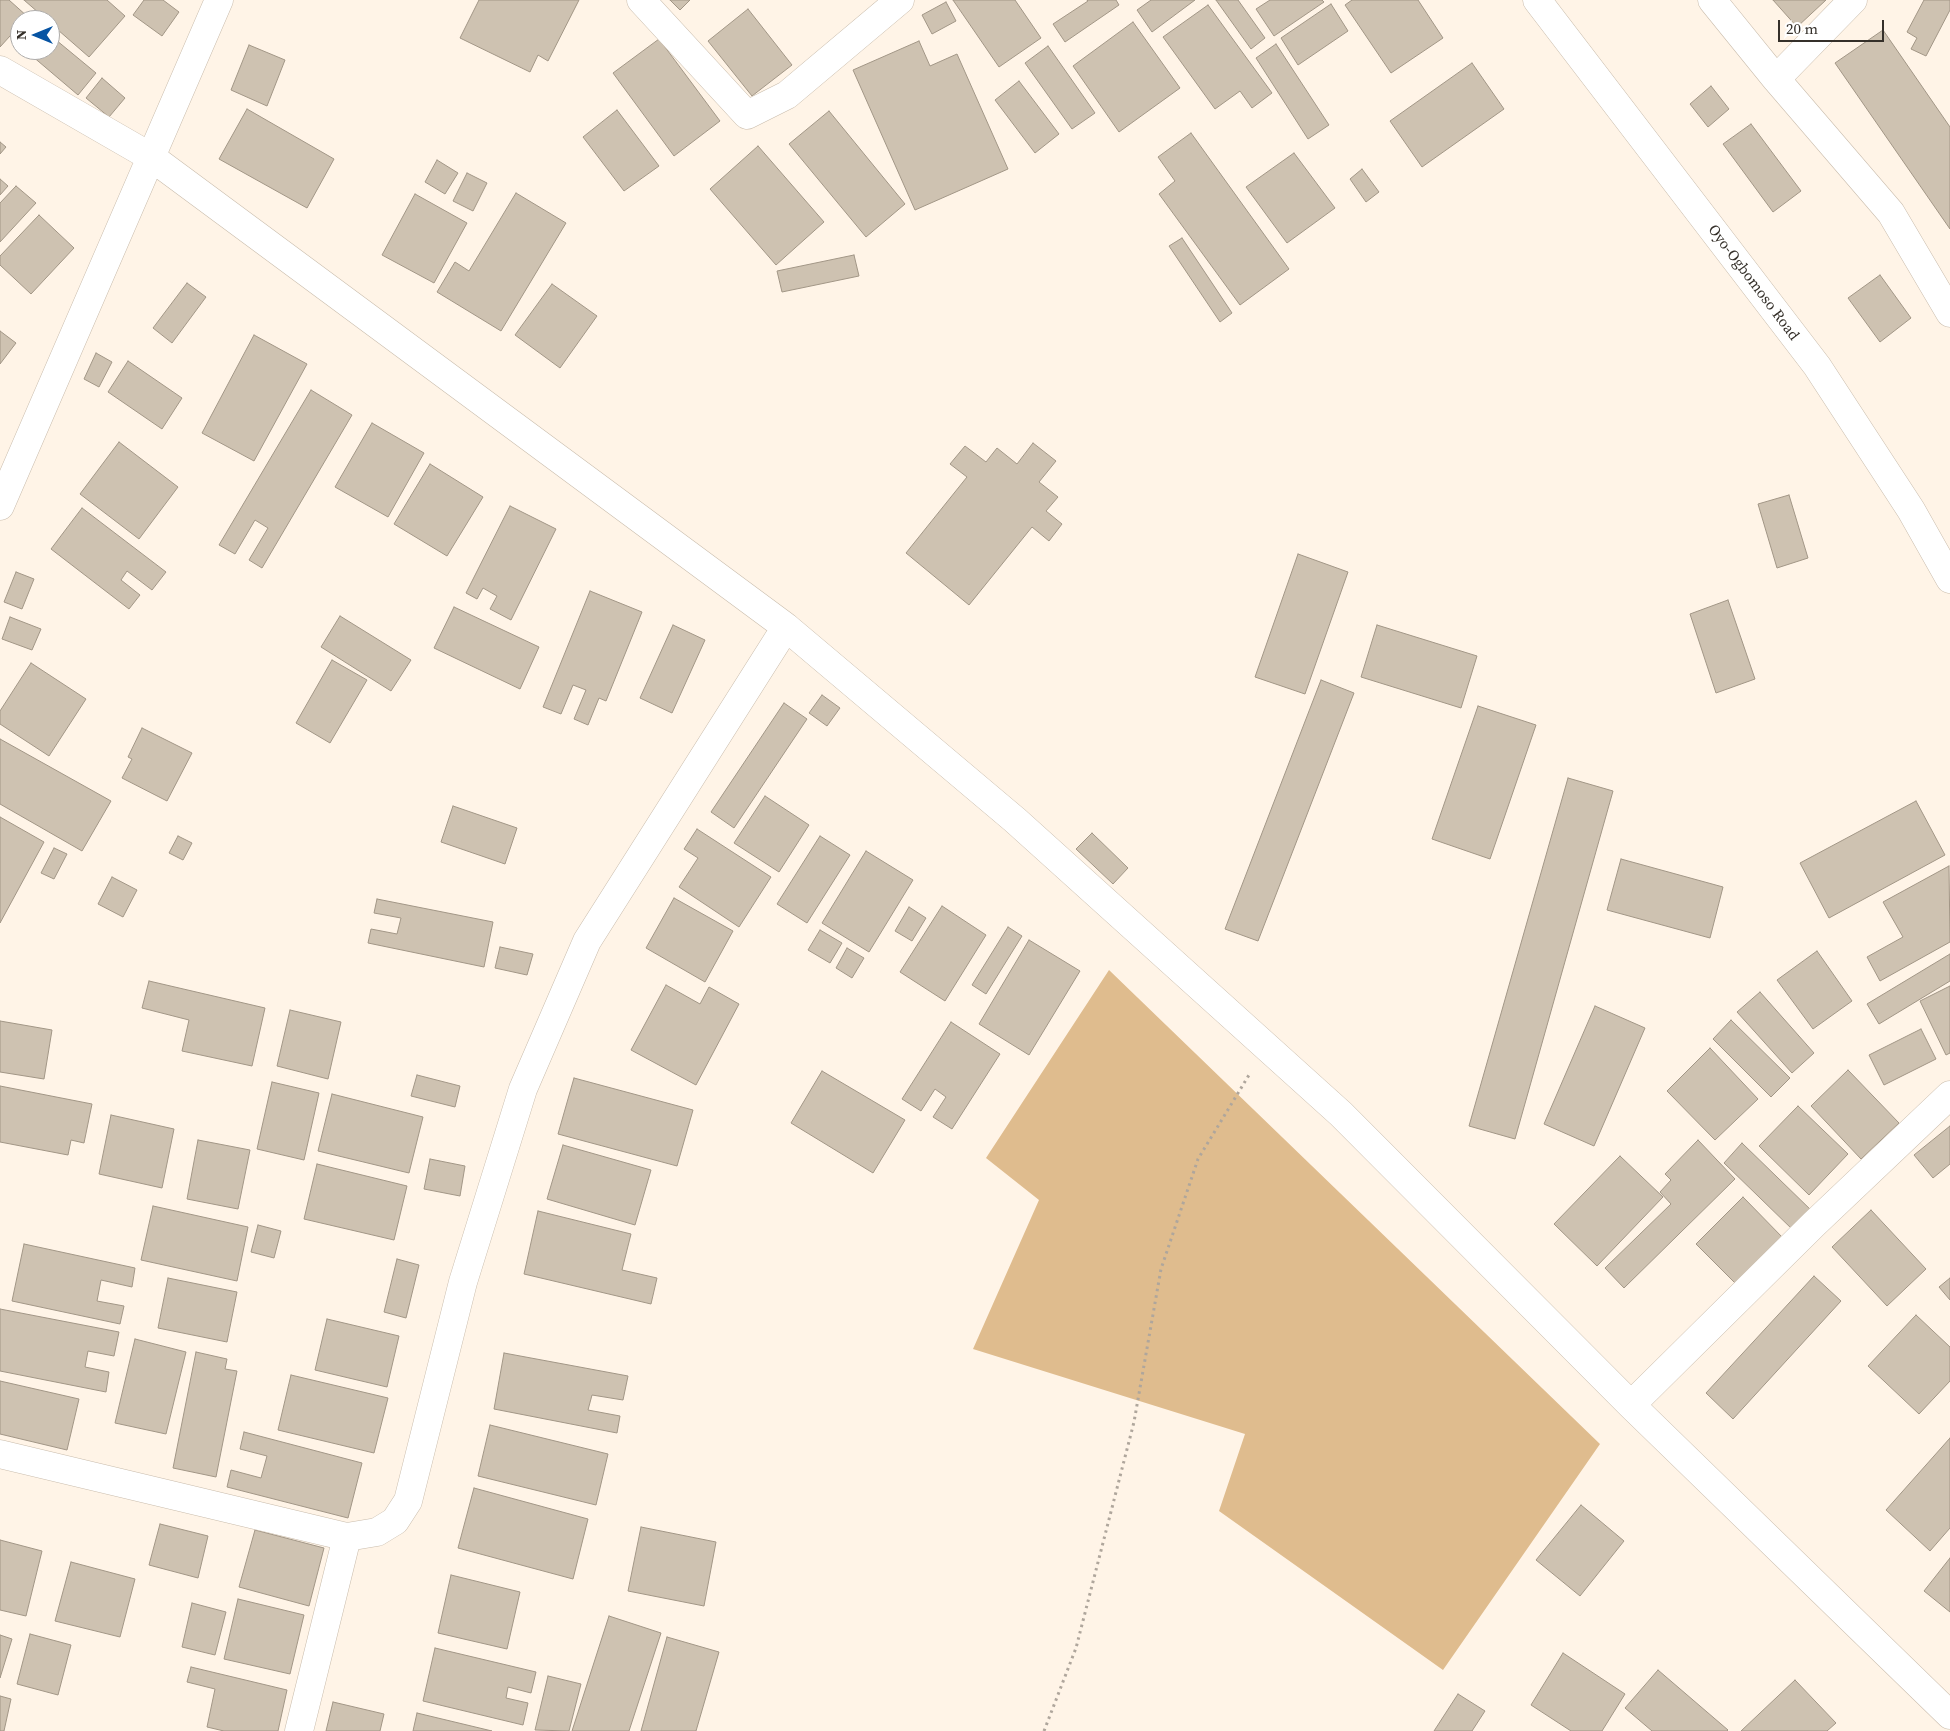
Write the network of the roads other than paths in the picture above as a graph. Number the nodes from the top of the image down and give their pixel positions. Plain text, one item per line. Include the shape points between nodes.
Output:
1 (219, 0) edge
2 (641, 0) edge
3 (900, 0) edge
4 (1538, 0) edge
5 (1712, 0) edge
6 (1853, 0) edge
7 (0, 70) edge
8 (1776, 79) junction
9 (151, 157) junction
10 (1950, 313) edge
11 (0, 506) edge
12 (1950, 579) edge
13 (786, 627) junction
14 (1950, 1095) edge
15 (1631, 1405) junction
16 (0, 1454) edge
17 (347, 1536) junction
18 (1950, 1715) edge
19 (299, 1731) edge

1 - 9 main road
2 - 3 main road via 747,115 787,95
4 - 12 main road, Oyo-Ogbomoso Road via 1817,366 1912,510
5 - 8 main road
6 - 8 main road
7 - 9 main road
8 - 10 main road via 1891,212
9 - 11 main road
9 - 13 main road
13 - 15 main road via 1014,820 1341,1114
13 - 17 main road via 587,942 523,1089 462,1282 408,1501 396,1521 377,1532
14 - 15 main road
15 - 18 main road
16 - 17 main road
17 - 19 main road

